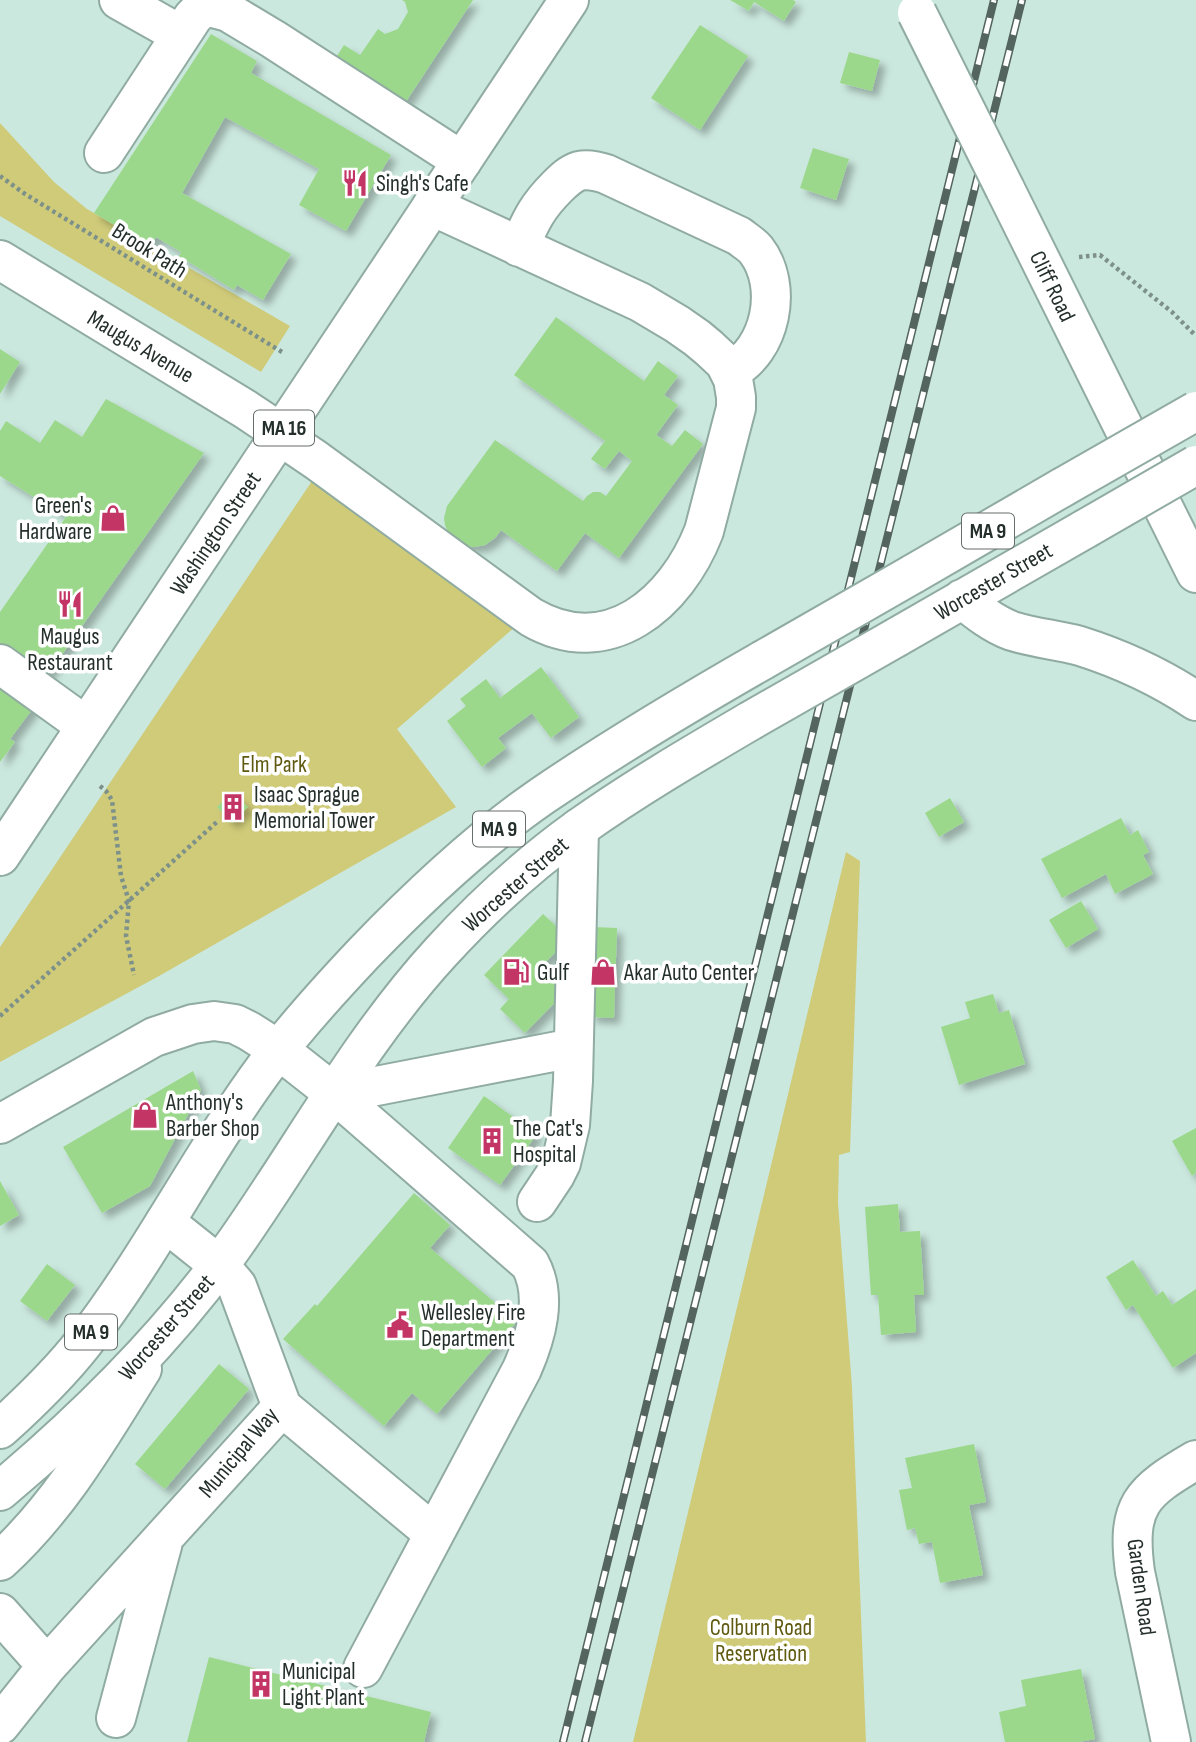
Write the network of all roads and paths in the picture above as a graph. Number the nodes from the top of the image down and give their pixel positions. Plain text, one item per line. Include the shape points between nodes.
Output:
1 (119, 0) edge
2 (569, 0) edge
3 (913, 7) edge
4 (181, 35) junction
5 (104, 153) dead end
6 (462, 161) junction
7 (0, 176) edge
8 (432, 206) junction
9 (519, 247) junction
10 (1071, 257) dead end
11 (0, 260) edge
12 (1196, 336) edge
13 (282, 352) dead end
14 (730, 371) junction
15 (1196, 411) edge
16 (280, 434) junction
17 (1196, 465) edge
18 (1196, 573) edge
19 (962, 599) junction
20 (0, 664) edge
21 (1196, 701) edge
22 (86, 726) junction
23 (100, 786) dead end
24 (218, 821) dead end
25 (579, 828) junction
26 (0, 856) edge
27 (128, 901) junction
28 (134, 975) dead end
29 (0, 1016) edge
30 (573, 1048) junction
31 (279, 1050) junction
32 (335, 1094) junction
33 (0, 1124) edge
34 (537, 1202) dead end
35 (166, 1222) junction
36 (219, 1265) junction
37 (165, 1332) junction
38 (282, 1407) junction
39 (0, 1429) edge
40 (1196, 1460) edge
41 (0, 1491) edge
42 (433, 1534) junction
43 (165, 1536) junction
44 (0, 1561) edge
45 (0, 1613) edge
46 (47, 1666) junction
47 (363, 1668) dead end
48 (116, 1718) dead end
49 (0, 1725) edge
50 (1171, 1742) edge

1 - 4 main road
2 - 6 main road, Washington Street / MA 16
3 - 18 main road, Cliff Road, bridge
4 - 5 main road
4 - 6 main road via 200,10 209,7 228,12
6 - 8 main road, Washington Street / MA 16
7 - 13 path, Brook Path
8 - 9 main road
8 - 16 main road, Washington Street / MA 16
9 - 14 main road via 658,312 709,348
9 - 14 main road via 543,201 568,176 582,170 606,174 739,236 757,251 762,262 769,311 756,349
10 - 12 path via 1100,255
11 - 16 main road, Maugus Avenue
14 - 16 main road, Maugus Avenue via 736,397 734,419 709,514 690,562 673,585 637,617 610,630 582,634 543,625
15 - 31 main road, Worcester Street / MA 9, bridge via 645,729 540,798 472,850 387,929
16 - 22 main road, Washington Street / MA 16
17 - 19 main road, Worcester Street / MA 9, bridge
19 - 21 main road via 1006,628 1104,654 1164,680
19 - 25 main road, Worcester Street / MA 9, bridge via 750,720
20 - 22 main road
22 - 26 main road, Washington Street / MA 16
23 - 27 path via 112,800
24 - 27 path
25 - 30 main road
25 - 32 main road, Worcester Street / MA 9 via 506,886 442,951 385,1020
27 - 28 path via 126,936
27 - 29 path
30 - 32 main road
30 - 34 main road via 565,1151
31 - 32 main road
31 - 33 main road via 234,1024 193,1024 155,1037
31 - 35 main road, Worcester Street / MA 9
32 - 36 main road, Worcester Street / MA 9
32 - 42 main road via 536,1274 538,1313 530,1349
35 - 36 main road, Municipal Way
35 - 39 main road, Worcester Street / MA 9 via 83,1343
36 - 37 main road, Worcester Street / MA 9
36 - 38 main road, Municipal Way via 243,1298
37 - 41 main road, Worcester Street / MA 9 via 92,1408
37 - 44 main road via 66,1489
38 - 42 main road
38 - 43 main road, Municipal Way
40 - 50 main road, Garden Road via 1147,1493 1133,1528 1135,1572
42 - 47 main road
43 - 46 main road, Municipal Way
43 - 48 main road
45 - 46 main road
46 - 49 main road, Municipal Way

